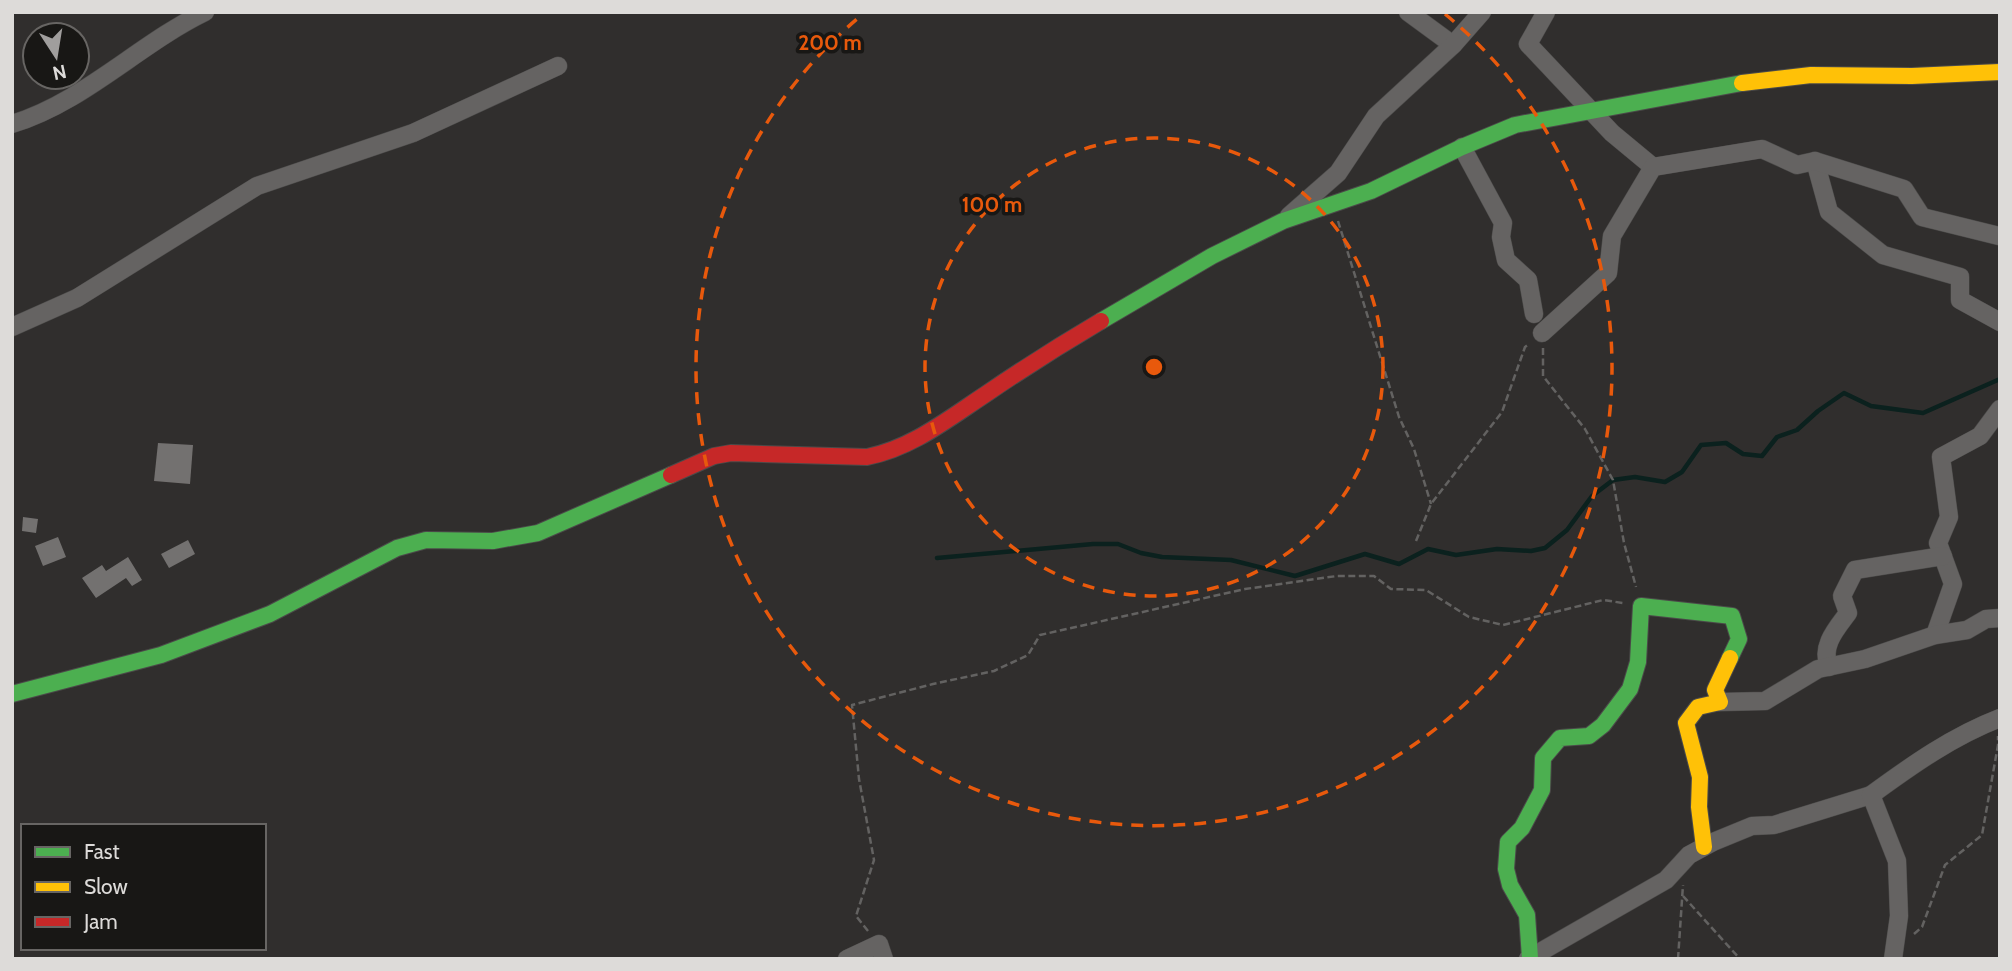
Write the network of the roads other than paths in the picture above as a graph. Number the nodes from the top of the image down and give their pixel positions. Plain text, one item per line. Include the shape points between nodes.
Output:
1 (205, 12) edge
2 (1408, 12) edge
3 (1482, 12) edge
4 (1546, 12) edge
5 (1453, 45) junction
6 (558, 66) dead end
7 (2000, 72) edge
8 (1592, 111) junction
9 (12, 124) edge
10 (1462, 147) junction
11 (1815, 161) junction
12 (1653, 167) junction
13 (1283, 221) junction
14 (1999, 236) edge
15 (1534, 314) dead end
16 (2000, 322) edge
17 (12, 327) edge
18 (1542, 333) road end
19 (2000, 409) edge
20 (1943, 556) junction
21 (2000, 618) edge
22 (1935, 635) junction
23 (1829, 667) junction
24 (12, 694) edge
25 (1720, 702) junction
26 (1998, 718) edge
27 (1871, 795) junction
28 (1704, 847) junction
29 (881, 951) edge
30 (1894, 956) edge
31 (1529, 958) edge
32 (848, 959) edge

1 - 9 street via 38,116
2 - 5 street
3 - 5 street
4 - 8 street via 1528,44
5 - 13 street via 1376,116 1338,173
6 - 17 street via 413,133 257,186 77,298
7 - 8 street via 1811,75
8 - 10 street via 1515,125
8 - 12 street
10 - 13 street via 1371,191
10 - 15 street via 1503,223 1506,260 1528,280
11 - 12 street via 1797,165 1762,149
11 - 14 street via 1903,189 1922,217
11 - 16 street via 1829,212 1883,255 1960,277 1961,300
12 - 18 street via 1612,236 1608,273
13 - 24 street via 1212,256 1056,347 918,439 888,453 867,457 714,456 538,533 494,541 426,540 397,548 270,614 161,655
19 - 20 street via 1980,436 1941,457 1949,517 1938,543
20 - 22 street via 1953,584
20 - 23 street via 1855,570 1842,596 1848,612 1829,639
21 - 22 street
22 - 23 street
23 - 25 street via 1765,701
25 - 28 street via 1698,707 1686,723 1700,777
25 - 31 street via 1714,690 1739,639 1732,616 1641,606 1639,662 1630,690 1589,736 1560,738 1543,758 1542,790 1522,828 1508,842 1506,869 1527,915
26 - 27 street via 1919,760
27 - 28 street via 1774,825 1752,826
27 - 30 street via 1898,860
28 - 31 street via 1666,880
29 - 32 street

